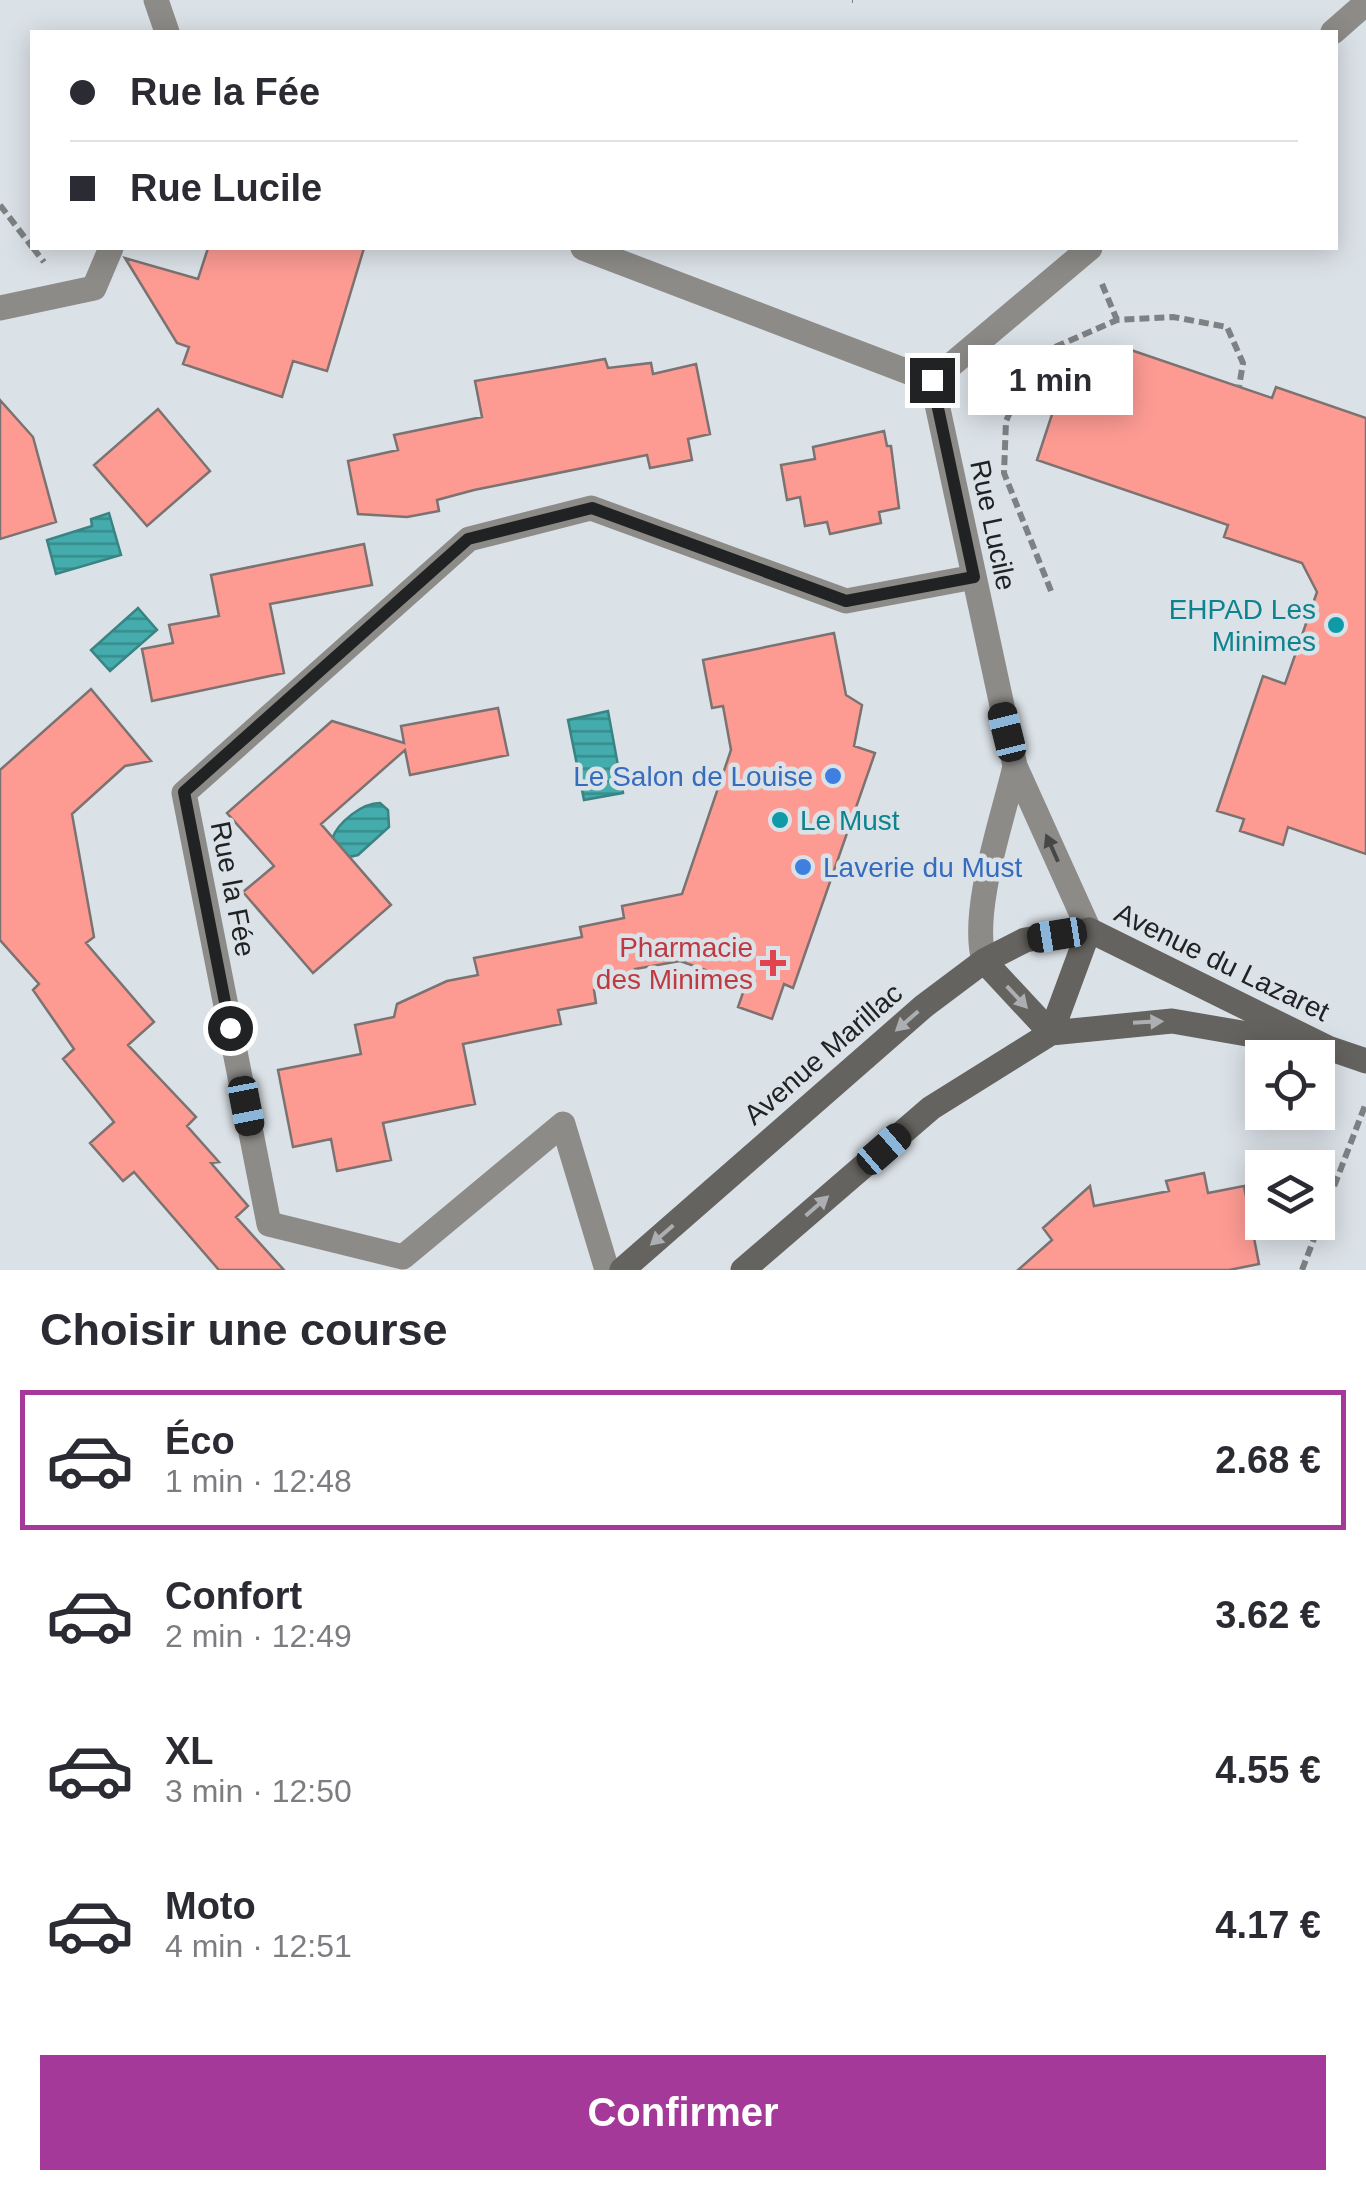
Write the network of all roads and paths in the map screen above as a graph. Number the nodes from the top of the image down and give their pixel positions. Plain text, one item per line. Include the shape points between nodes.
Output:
1 (156, 0) edge
2 (1366, 3) edge
3 (166, 30) edge
4 (1334, 30) edge
5 (0, 206) edge
6 (30, 244) edge
7 (110, 250) edge
8 (588, 250) edge
9 (1088, 250) edge
10 (0, 308) edge
11 (932, 380) junction
12 (1239, 387) dead end
13 (974, 577) junction
14 (1051, 590) dead end
15 (1015, 766) junction
16 (1089, 930) junction
17 (984, 961) junction
18 (1051, 1034) junction
19 (1282, 1040) edge
20 (1312, 1040) edge
21 (1335, 1050) edge
22 (1366, 1061) edge
23 (1366, 1103) edge
24 (607, 1270) edge
25 (622, 1270) edge
26 (743, 1270) edge
27 (1302, 1270) edge

1 - 3 street
2 - 4 street
5 - 6 path
7 - 10 street via 94,288
8 - 11 street
9 - 11 street
11 - 13 street, Rue Lucile
12 - 14 path via 1243,363 1227,326 1173,317 1117,320 1054,348 1030,368 1006,421 1004,473
13 - 15 street, Rue Lucile
13 - 24 street, Rue la Fée via 846,601 592,508 468,539 184,792 269,1224 402,1257 563,1124
16 -> 15 street, Rue Lucile
15 - 17 street, Rue Lucile via 989,876 979,944
16 - 17 street, Avenue Marillac via 1025,940
16 - 18 street
16 - 20 street, Avenue du Lazaret
17 -> 18 street
17 -> 25 street, Avenue Marillac
18 -> 19 street, Avenue du Lazaret via 1172,1021
26 -> 18 street via 931,1108
21 - 22 street, Avenue du Lazaret
23 - 27 path

